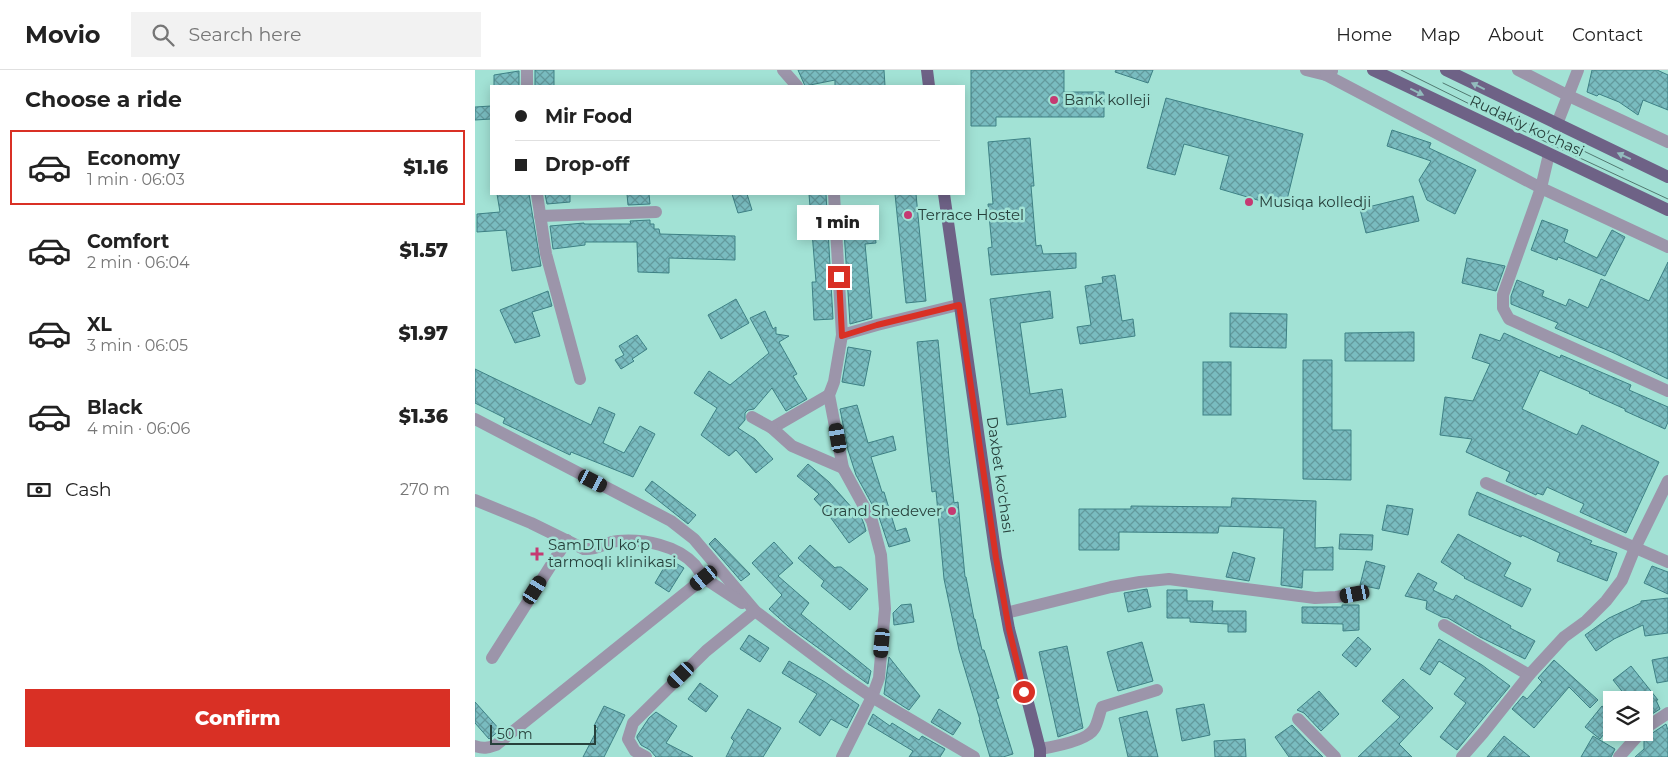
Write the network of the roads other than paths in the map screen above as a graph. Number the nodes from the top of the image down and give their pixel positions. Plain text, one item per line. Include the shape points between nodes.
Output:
1 (527, 70) edge
2 (783, 70) edge
3 (927, 70) edge
4 (1306, 70) edge
5 (1373, 70) edge
6 (1446, 70) edge
7 (1518, 70) edge
8 (1578, 70) edge
9 (1329, 72) edge
10 (527, 85) edge
11 (796, 85) edge
12 (929, 85) edge
13 (1569, 96) junction
14 (1557, 124) junction
15 (1668, 142) edge
16 (1549, 154) junction
17 (1668, 177) edge
18 (1541, 188) junction
19 (537, 195) edge
20 (834, 195) edge
21 (944, 195) edge
22 (1668, 210) edge
23 (656, 212) dead end
24 (540, 216) junction
25 (1668, 247) edge
26 (959, 305) junction
27 (842, 336) junction
28 (580, 379) dead end
29 (1668, 391) edge
30 (829, 395) junction
31 (752, 417) dead end
32 (475, 419) edge
33 (772, 428) junction
34 (843, 468) junction
35 (1668, 482) edge
36 (1486, 483) dead end
37 (475, 500) edge
38 (567, 540) junction
39 (1635, 548) junction
40 (1668, 562) edge
41 (704, 578) junction
42 (1355, 594) dead end
43 (755, 611) junction
44 (1006, 613) junction
45 (1444, 625) dead end
46 (492, 658) dead end
47 (1529, 675) junction
48 (1157, 690) dead end
49 (873, 697) junction
50 (1668, 713) edge
51 (1298, 719) dead end
52 (1653, 723) edge
53 (1633, 741) edge
54 (475, 746) edge
55 (1040, 753) edge
56 (646, 757) edge
57 (842, 757) edge
58 (974, 757) edge
59 (1335, 757) edge
60 (1462, 757) edge
61 (1619, 757) edge

1 - 10 street
2 - 11 street
3 - 12 main road
4 - 9 street
5 -> 16 main road, Rudakiy ko'chasi
14 -> 6 main road, Rudakiy ko'chasi
7 - 13 street
8 - 13 street
9 - 18 street
13 - 14 street
13 - 15 street
17 -> 14 main road, Rudakiy ko'chasi
16 - 18 street
16 - 22 main road, Rudakiy ko'chasi
18 - 25 street
18 - 29 street via 1503,295 1503,308 1509,319
19 - 24 street
20 - 27 street
21 - 26 main road, Daxbet ko'chasi
23 - 24 street
24 - 28 street via 546,254
26 - 27 street
26 - 44 main road, Daxbet ko'chasi
27 - 30 street
30 - 33 street
30 - 34 street
31 - 33 street
32 - 43 street via 671,521 694,539
33 - 34 street via 792,446
34 - 49 street via 872,521 881,555 885,609 879,678
35 - 39 street
36 - 39 street
37 - 38 street
38 - 41 street via 593,550 616,541 648,541 683,555 695,564
38 - 46 street
39 - 40 street
39 - 47 street via 1622,580 1606,601
41 - 43 street
41 - 54 street via 496,745 488,748
42 - 44 street via 1315,598 1169,580 1111,587
43 - 49 street
43 - 56 street via 706,651 633,723 629,739 635,751
44 - 55 main road, Daxbet ko'chasi
45 - 47 street
47 - 60 street
48 - 55 street via 1102,707 1089,735
49 - 57 street
49 - 58 street
50 - 52 street
51 - 59 street
53 - 61 street

